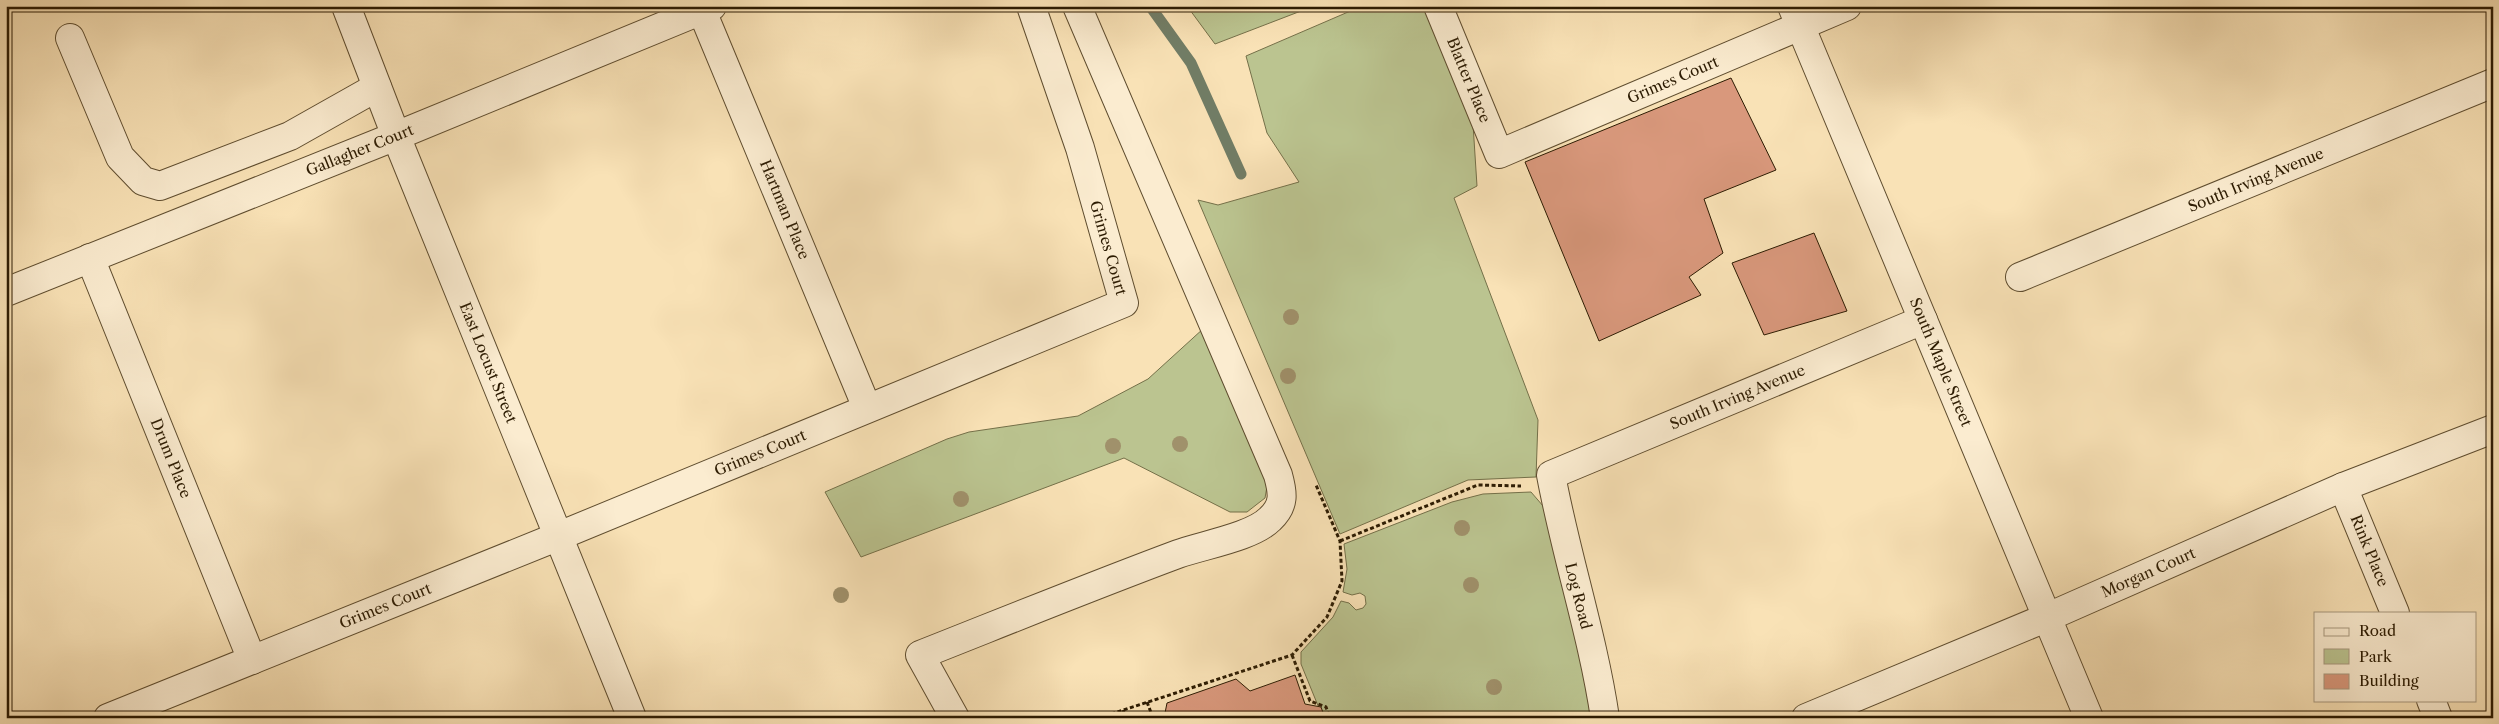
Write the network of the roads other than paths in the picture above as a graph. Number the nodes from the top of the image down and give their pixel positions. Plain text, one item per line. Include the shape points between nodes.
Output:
1 (346, 6) edge
2 (1030, 6) edge
3 (1077, 6) edge
4 (1438, 6) edge
5 (1847, 6) edge
6 (707, 8) edge
7 (1796, 17) edge
8 (70, 38) dead end
9 (2493, 83) edge
10 (377, 87) junction
11 (396, 136) junction
12 (1499, 154) joint
13 (90, 258) junction
14 (2020, 277) dead end
15 (6, 292) edge
16 (1923, 320) junction
17 (867, 408) junction
18 (2493, 429) edge
19 (1553, 482) joint
20 (2343, 488) junction
21 (559, 536) junction
22 (2395, 612) edge
23 (2048, 617) junction
24 (252, 660) junction
25 (2432, 702) edge
26 (108, 718) edge
27 (632, 718) edge
28 (955, 718) edge
29 (1605, 718) edge
30 (1806, 718) edge
31 (2089, 718) edge
32 (2438, 718) edge

1 - 10 street, East Locust Street
2 - 17 street, Grimes Court via 1080,148 1124,303
3 - 28 street via 1278,475 1284,496 1270,520 1244,534 1180,553 920,655
4 - 12 street, Blatter Place
5 - 7 street, Grimes Court
6 - 11 street, Gallagher Court
6 - 17 street, Hartman Place
7 - 12 street, Grimes Court
7 - 16 street, South Maple Street
8 - 10 street via 120,157 143,181 160,186 290,136
9 - 14 street, South Irving Avenue
10 - 11 street, East Locust Street
11 - 13 street, Gallagher Court
11 - 21 street, East Locust Street
13 - 15 street, Gallagher Court
13 - 24 street, Drum Place
16 - 19 street, South Irving Avenue
16 - 23 street, South Maple Street
17 - 21 street, Grimes Court
18 - 20 street, Morgan Court
19 - 29 street, Log Road
20 - 22 street, Rink Place
20 - 23 street, Morgan Court
21 - 24 street, Grimes Court
21 - 27 street, East Locust Street
23 - 30 street, Morgan Court
23 - 31 street, South Maple Street
24 - 26 street, Grimes Court
25 - 32 street

